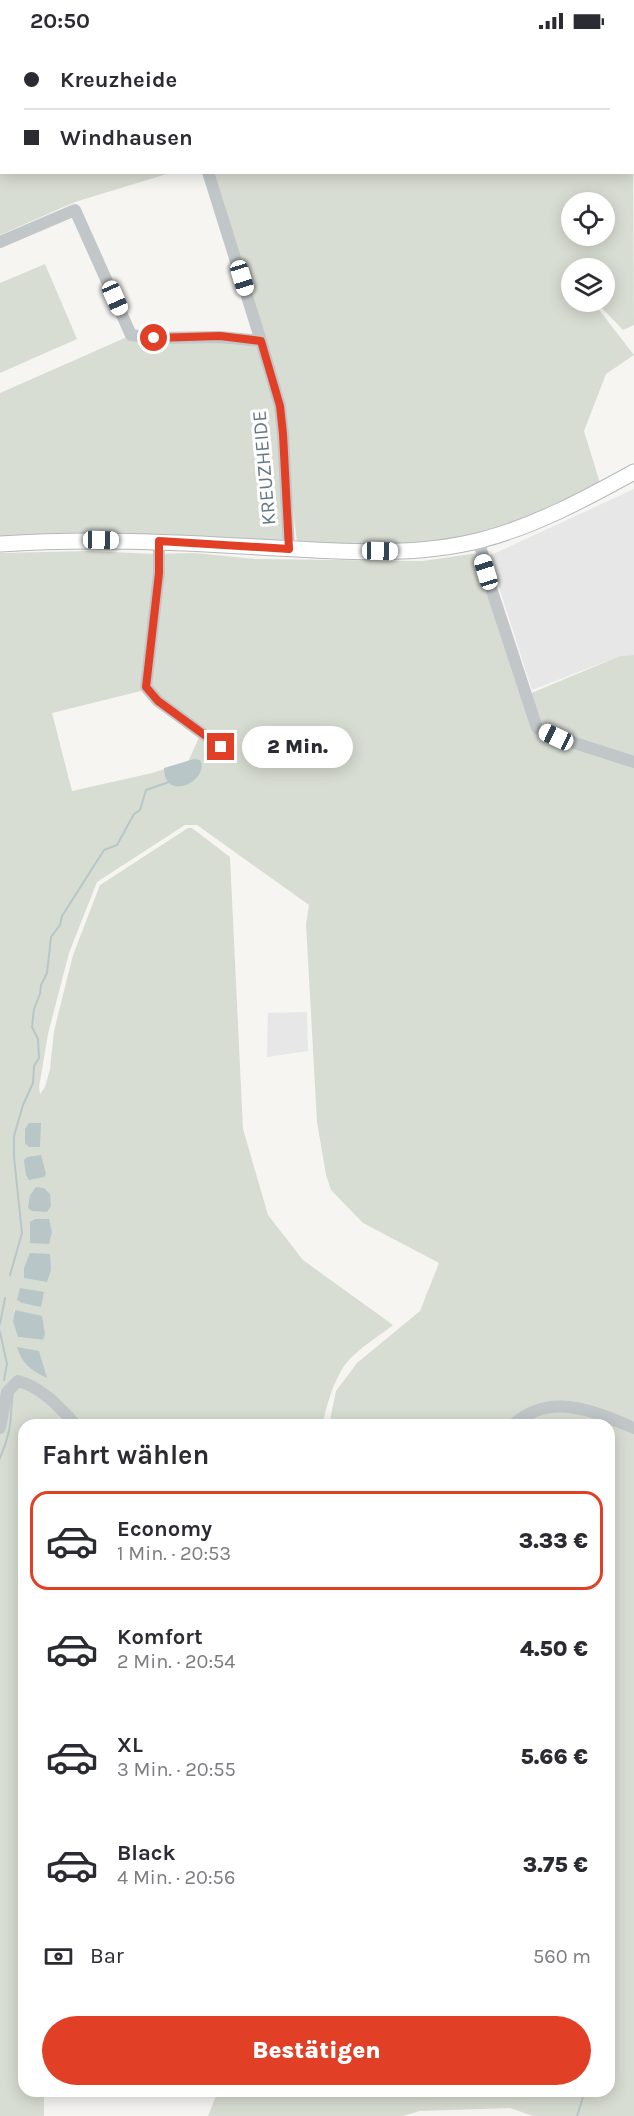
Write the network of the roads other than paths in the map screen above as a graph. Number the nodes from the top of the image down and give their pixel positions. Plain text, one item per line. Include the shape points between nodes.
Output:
1 (209, 174) edge
2 (0, 242) edge
3 (261, 341) junction
4 (634, 472) edge
5 (159, 541) junction
6 (479, 541) junction
7 (0, 544) edge
8 (289, 549) junction
9 (221, 747) dead end
10 (634, 762) edge
11 (70, 1419) edge
12 (520, 1419) edge
13 (611, 1419) edge
14 (615, 1421) edge
15 (0, 1428) edge
16 (634, 1428) edge

1 - 3 street, KREUZHEIDE
2 - 3 street via 75,210 131,335 220,336
3 - 8 street, KREUZHEIDE via 280,406
4 - 6 main road via 530,524
5 - 7 main road
5 - 8 main road
5 - 9 street via 146,687 158,701
6 - 8 main road via 417,552
6 - 10 street via 537,728
11 - 15 street via 40,1391 18,1381 6,1392
12 - 13 street via 543,1407 583,1408
14 - 16 street

